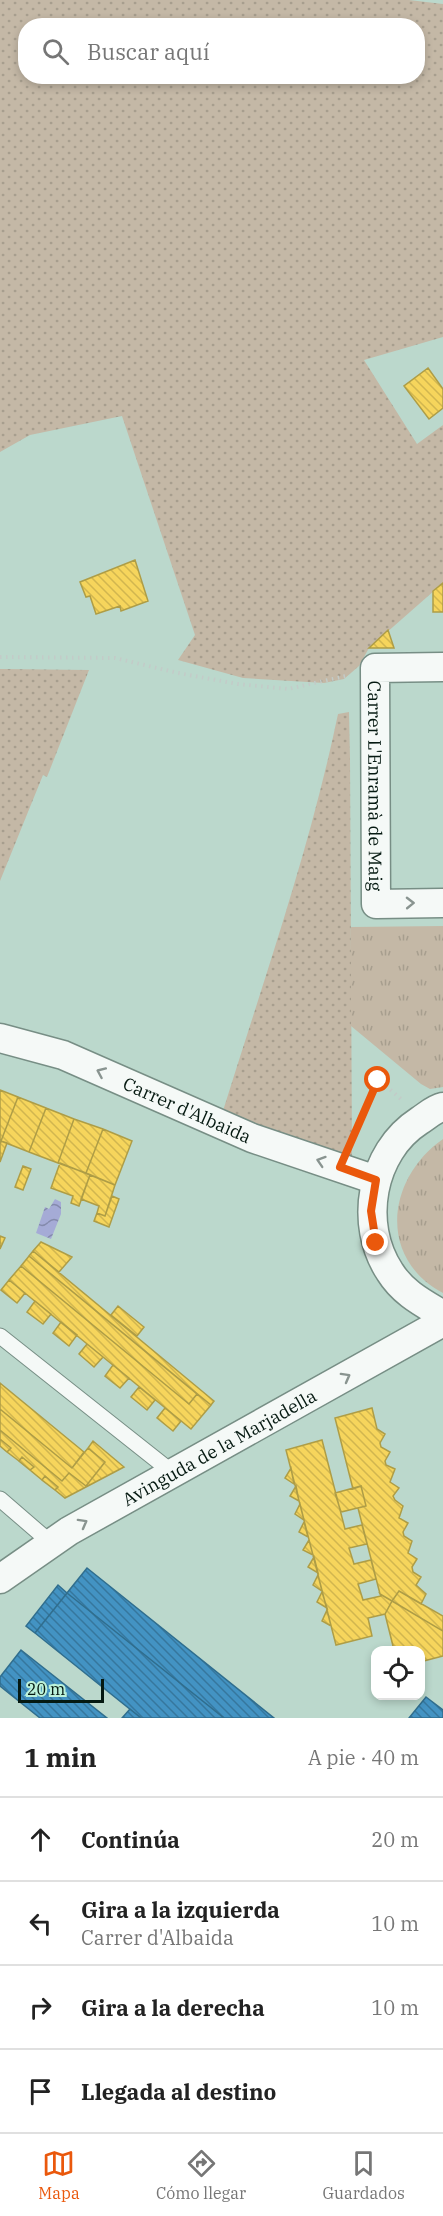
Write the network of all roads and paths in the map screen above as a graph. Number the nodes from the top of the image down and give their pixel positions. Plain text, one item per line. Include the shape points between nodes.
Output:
1 (0, 657) edge
2 (443, 667) edge
3 (375, 668) junction
4 (443, 903) edge
5 (0, 1038) edge
6 (405, 1102) dead end
7 (443, 1107) edge
8 (340, 1167) junction
9 (376, 1180) junction
10 (443, 1315) edge
11 (443, 1323) edge
12 (0, 1336) edge
13 (172, 1473) junction
14 (0, 1499) edge
15 (51, 1543) junction
16 (0, 1579) edge

1 - 3 path via 116,658 218,680 288,688
2 - 3 street
3 -> 4 street, Carrer L'Enramà de Maig via 376,904
8 -> 5 street, Carrer d'Albaida via 252,1138 63,1055
6 - 8 path via 378,1080
7 - 9 street via 409,1127 387,1154
8 - 9 street, Carrer d'Albaida
9 - 10 street via 371,1211 376,1243 389,1272 411,1296
13 -> 11 street, Avinguda de la Marjadella
12 - 13 lane
15 -> 13 street, Avinguda de la Marjadella
14 - 15 lane
15 - 16 street, Avinguda de la Marjadella

